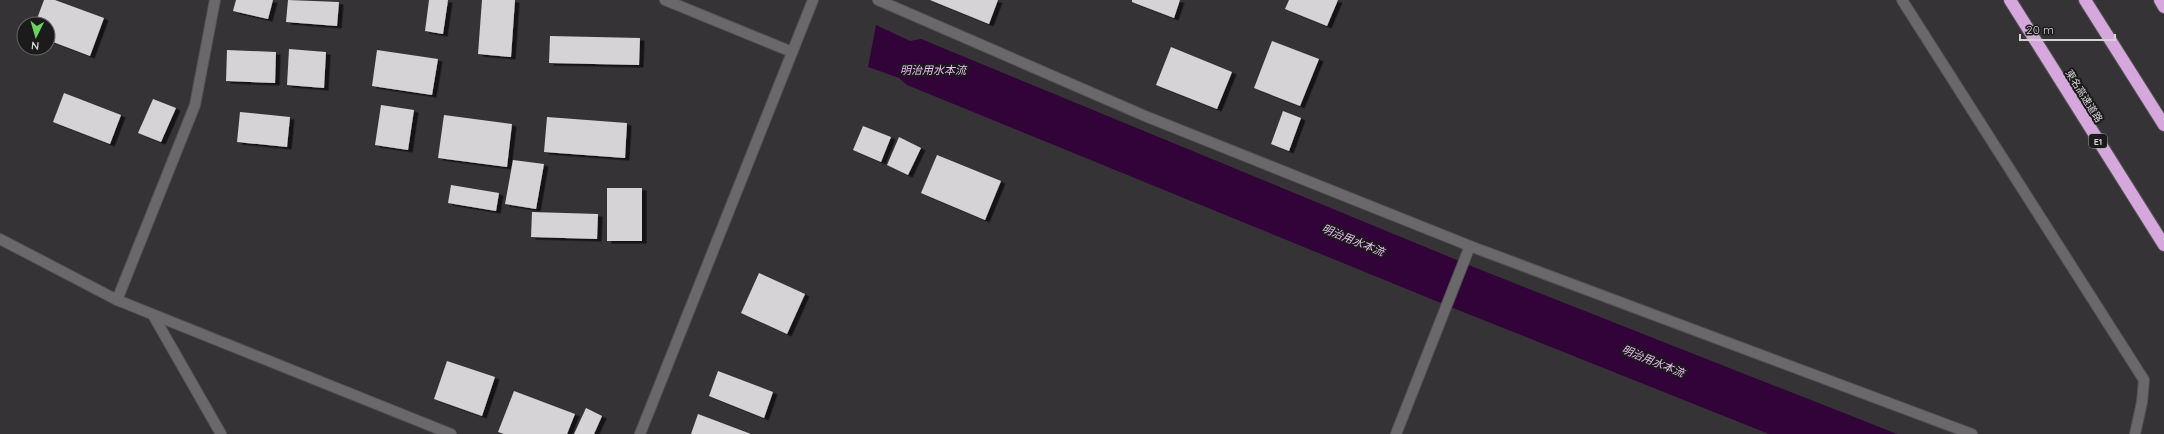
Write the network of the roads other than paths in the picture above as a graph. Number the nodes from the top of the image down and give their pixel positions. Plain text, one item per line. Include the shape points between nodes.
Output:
1 (215, 0) edge
2 (665, 0) edge
3 (814, 0) edge
4 (878, 0) edge
5 (1902, 0) edge
6 (2006, 0) edge
7 (2010, 0) edge
8 (2085, 0) edge
9 (2160, 0) edge
10 (2164, 7) edge
11 (2033, 36) junction
12 (792, 52) junction
13 (2164, 125) edge
14 (0, 239) edge
15 (2164, 245) edge
16 (1470, 246) junction
17 (117, 300) junction
18 (153, 315) junction
19 (221, 434) edge
20 (451, 434) edge
21 (640, 434) edge
22 (1396, 434) edge
23 (1972, 434) edge
24 (2135, 434) edge

1 - 17 street via 195,105
2 - 12 street
3 - 12 street
4 - 16 street via 1145,116
5 - 24 street via 2144,380
6 - 11 highway
7 - 11 highway, 東名高速道路 / E1
8 - 13 highway
9 - 10 highway
11 - 15 highway, 東名高速道路 / E1
12 - 21 street
14 - 17 street
16 - 22 street
16 - 23 street
17 - 18 street
18 - 19 street
18 - 20 street

